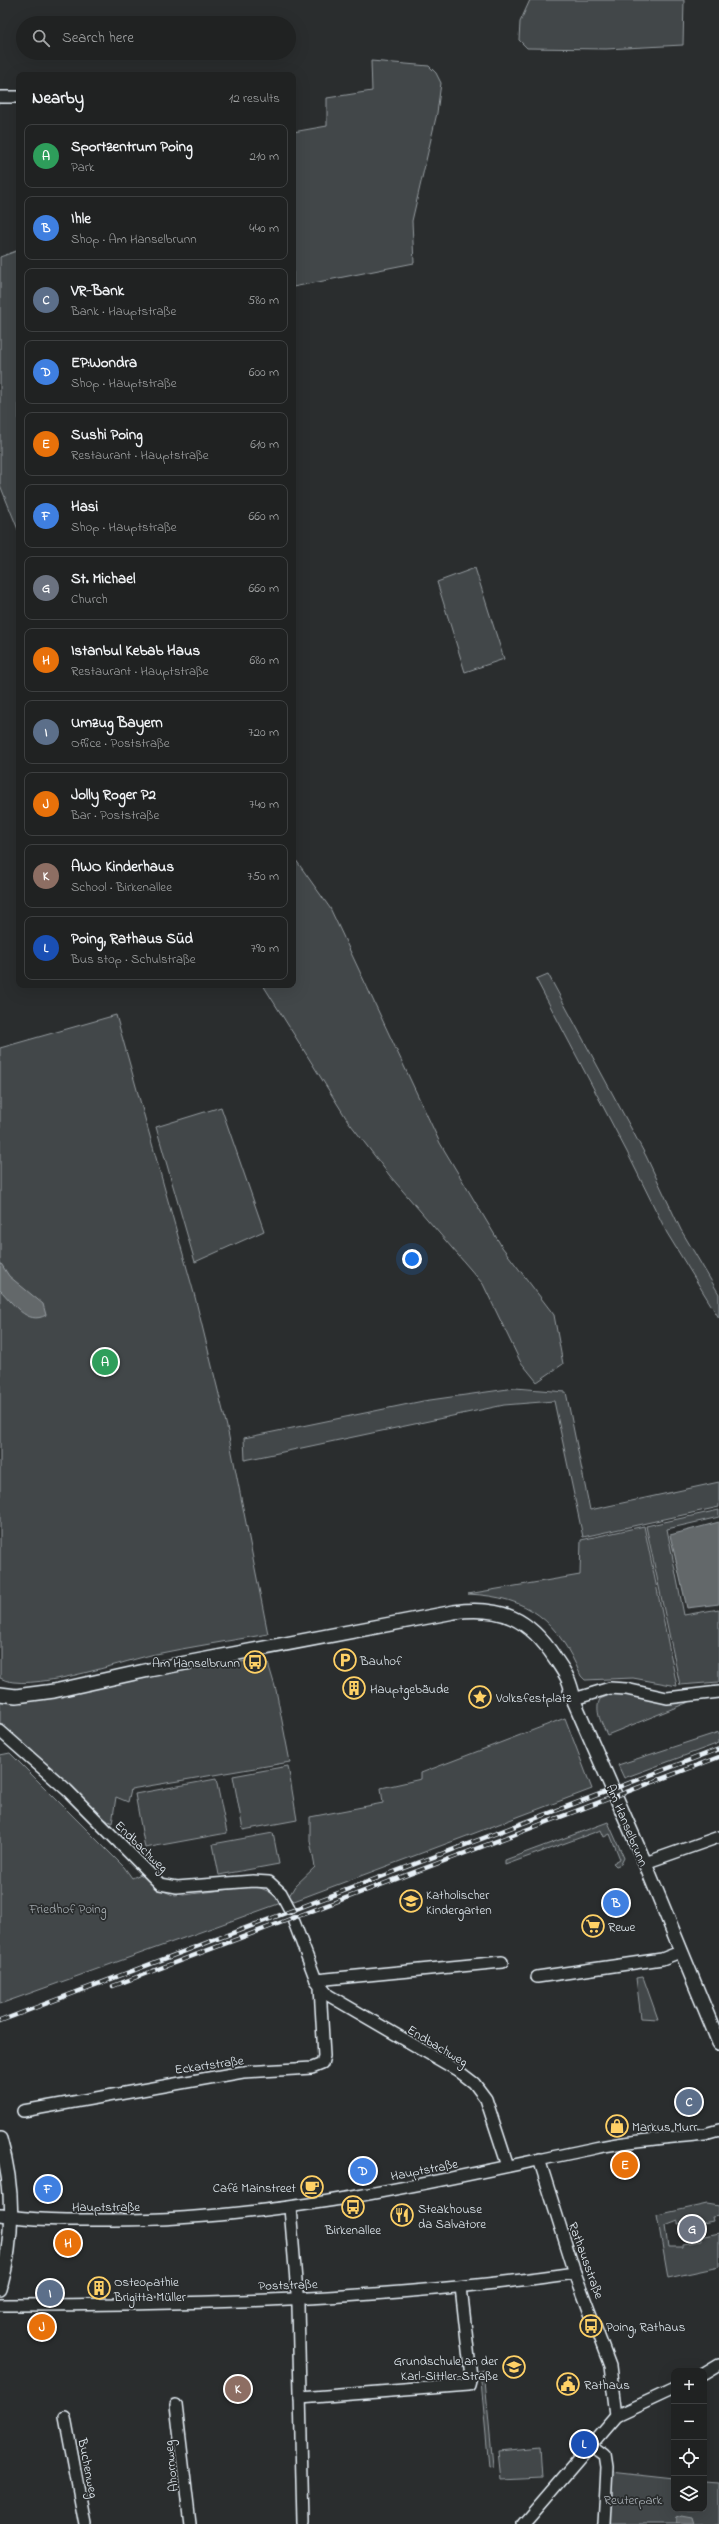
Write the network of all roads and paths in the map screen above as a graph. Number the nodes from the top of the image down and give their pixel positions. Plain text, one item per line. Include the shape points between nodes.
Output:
1 (0, 97) edge
2 (16, 97) edge
3 (719, 1692) edge
4 (0, 1694) edge
5 (574, 1699) junction
6 (0, 1731) edge
7 (719, 1837) edge
8 (645, 1863) junction
9 (289, 1908) dead end
10 (294, 1922) dead end
11 (680, 1952) junction
12 (502, 1962) dead end
13 (537, 1977) dead end
14 (318, 1983) junction
15 (719, 2043) edge
16 (23, 2111) dead end
17 (719, 2130) edge
18 (0, 2139) edge
19 (539, 2159) junction
20 (508, 2166) junction
21 (290, 2208) junction
22 (6, 2216) edge
23 (575, 2273) junction
24 (461, 2287) junction
25 (0, 2289) edge
26 (298, 2298) junction
27 (0, 2305) edge
28 (719, 2365) edge
29 (707, 2372) edge
30 (671, 2390) edge
31 (300, 2398) junction
32 (176, 2405) dead end
33 (616, 2416) junction
34 (65, 2417) dead end
35 (590, 2444) junction
36 (85, 2524) edge
37 (190, 2524) edge
38 (303, 2524) edge
39 (523, 2524) edge
40 (604, 2524) edge

1 - 2 street
3 - 5 street via 667,1698 610,1688
4 - 5 street, Am Hanselbrunn via 16,1696 54,1691 149,1670 471,1610 484,1610 517,1619 539,1635 568,1676
5 - 8 street, Am Hanselbrunn
6 - 9 street, Endbachweg via 67,1790 160,1884 177,1888 253,1881 269,1882 281,1893
7 - 8 street
8 - 11 street, Am Hanselbrunn
10 - 14 street, Endbachweg
11 - 13 street via 662,1959
11 - 15 street, Am Hanselbrunn
12 - 14 street
14 - 16 street, Eckartstraße via 324,2056 322,2064 312,2068 243,2072
14 - 20 street, Endbachweg via 334,2000 457,2070 474,2083 486,2099
17 - 19 street, Hauptstraße via 705,2134 605,2146
18 - 22 street via 7,2163
19 - 20 street, Hauptstraße
19 - 23 street, Rathausstraße
20 - 21 street, Hauptstraße via 446,2180
21 - 22 street, Hauptstraße via 152,2220 31,2220
21 - 26 street
22 - 25 street via 10,2251
23 - 24 street, Poststraße
23 - 33 street, Rathausstraße via 610,2366
24 - 26 street, Poststraße
24 - 31 street via 471,2377 469,2385
26 - 27 street, Poststraße
26 - 31 street
28 - 29 street
30 - 33 street
31 - 38 street
32 - 37 street, Ahornweg
33 - 35 street
34 - 36 street, Buchenweg
35 - 39 street
35 - 40 street via 605,2455

